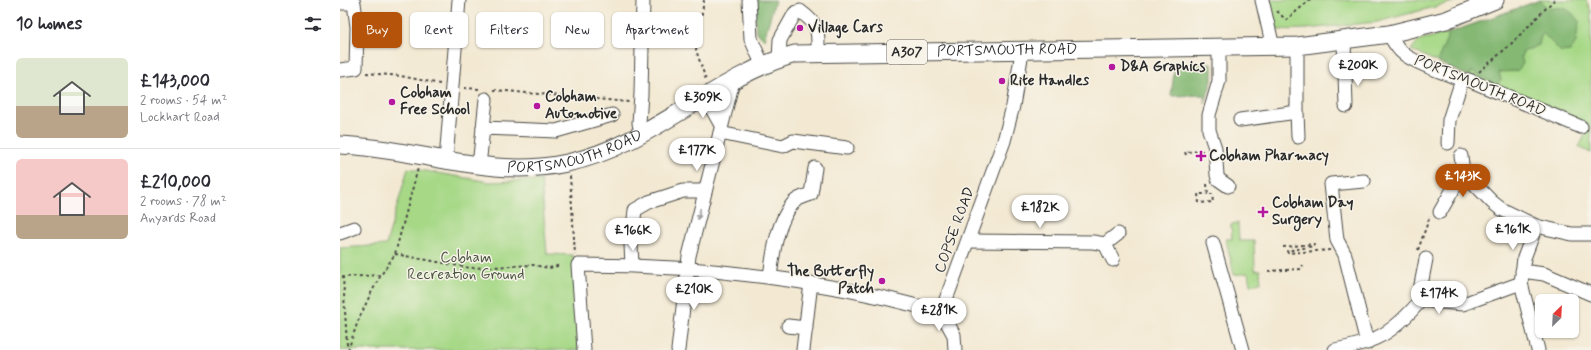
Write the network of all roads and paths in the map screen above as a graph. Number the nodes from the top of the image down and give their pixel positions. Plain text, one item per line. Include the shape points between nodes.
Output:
1 (459, 0) edge
2 (643, 0) edge
3 (704, 0) edge
4 (749, 0) edge
5 (1262, 0) edge
6 (1310, 0) edge
7 (1495, 0) edge
8 (1554, 0) edge
9 (340, 3) edge
10 (1274, 8) dead end
11 (1389, 34) junction
12 (1344, 41) junction
13 (1297, 46) junction
14 (1273, 47) junction
15 (1219, 48) junction
16 (1022, 52) junction
17 (818, 53) junction
18 (779, 60) junction
19 (763, 66) junction
20 (356, 68) junction
21 (340, 70) edge
22 (1465, 80) junction
23 (706, 81) dead end
24 (733, 81) junction
25 (452, 87) junction
26 (487, 93) junction
27 (701, 99) junction
28 (640, 103) junction
29 (1346, 106) dead end
30 (1298, 112) junction
31 (612, 115) dead end
32 (1240, 120) dead end
33 (1581, 127) dead end
34 (484, 128) junction
35 (721, 129) junction
36 (641, 133) junction
37 (1298, 137) dead end
38 (1448, 143) dead end
39 (340, 145) edge
40 (847, 148) dead end
41 (1205, 151) dead end
42 (1186, 155) dead end
43 (1461, 156) dead end
44 (446, 160) junction
45 (569, 163) junction
46 (418, 166) dead end
47 (479, 166) junction
48 (815, 168) dead end
49 (1463, 172) junction
50 (1364, 181) dead end
51 (1228, 186) dead end
52 (705, 191) junction
53 (1440, 212) joint
54 (1536, 226) junction
55 (354, 228) dead end
56 (340, 233) edge
57 (1118, 234) dead end
58 (1591, 234) edge
59 (968, 241) junction
60 (1213, 243) dead end
61 (1104, 244) junction
62 (1314, 244) junction
63 (1284, 247) dead end
64 (396, 254) junction
65 (1426, 259) joint
66 (1113, 260) dead end
67 (561, 265) dead end
68 (578, 265) junction
69 (632, 265) junction
70 (1303, 265) dead end
71 (687, 268) junction
72 (1268, 272) dead end
73 (381, 275) junction
74 (770, 277) junction
75 (1522, 277) junction
76 (811, 283) junction
77 (1591, 294) edge
78 (1421, 300) junction
79 (939, 308) junction
80 (788, 326) dead end
81 (806, 328) junction
82 (1363, 346) edge
83 (348, 349) edge
84 (584, 350) edge
85 (678, 350) edge
86 (804, 350) edge
87 (955, 350) edge
88 (1243, 350) edge
89 (1335, 350) edge
90 (1538, 350) edge

1 - 25 street
2 - 28 street
3 - 23 path via 696,50
4 - 19 street via 752,39
5 - 14 street
6 - 10 path via 1286,20
7 - 11 main road, PORTSMOUTH ROAD / A307 via 1446,20
8 - 22 path via 1511,44
9 - 20 street via 354,3 357,27
11 - 12 main road, PORTSMOUTH ROAD / A307
11 - 22 street, PORTSMOUTH ROAD via 1404,55
12 - 13 main road, PORTSMOUTH ROAD / A307
12 - 29 street
13 - 14 main road, PORTSMOUTH ROAD / A307
13 - 30 street
14 - 15 main road, PORTSMOUTH ROAD / A307
15 - 16 main road, PORTSMOUTH ROAD / A307
15 - 51 street via 1220,76 1209,115 1209,130 1215,148 1218,179
16 - 17 main road, PORTSMOUTH ROAD / A307
16 - 59 street, COPSE ROAD via 1004,141
17 - 18 main road, PORTSMOUTH ROAD / A307 via 795,54
17 - 18 street via 816,24 800,11 795,13 780,40
18 - 19 main road, PORTSMOUTH ROAD / A307
19 - 24 main road, PORTSMOUTH ROAD / A307
20 - 21 street
20 - 25 path via 360,72 401,76
22 - 33 street, PORTSMOUTH ROAD
22 - 38 street via 1449,120
24 - 27 main road, PORTSMOUTH ROAD / A307
24 - 35 street
25 - 26 path
25 - 44 street
26 - 28 path
26 - 34 street
27 - 35 street via 712,109
27 - 36 main road, PORTSMOUTH ROAD / A307
28 - 36 street
30 - 32 street
30 - 37 street
31 - 34 street via 556,131
34 - 47 street
35 - 40 street via 783,146 793,141
35 - 52 street
36 - 45 main road, PORTSMOUTH ROAD / A307 via 600,153
39 - 44 main road, PORTSMOUTH ROAD / A307 via 391,150
41 - 42 path via 1185,152
43 - 49 street
44 - 47 main road, PORTSMOUTH ROAD / A307
45 - 47 main road, PORTSMOUTH ROAD / A307 via 526,169
45 - 68 path via 575,255
46 - 64 path
48 - 74 street via 811,194 795,201 781,226 772,257
49 - 53 street
49 - 54 street via 1492,202
50 - 82 street via 1331,184 1337,240 1345,255
52 - 69 street via 683,191 648,202 635,210
52 -> 71 street
53 - 65 path via 1439,214 1433,211 1429,218 1418,252 1428,254
54 - 58 street via 1572,234
54 - 75 street via 1524,258
55 - 56 street
57 - 61 street
59 - 61 street
59 - 79 street, COPSE ROAD via 946,301
60 - 88 street
61 - 66 street
62 - 62 path via 1314,246 1287,251 1319,251
62 - 63 path
64 - 67 path via 470,268 533,265 549,268
64 - 73 path
65 - 78 street via 1420,290
68 - 69 street
68 - 84 street
69 - 71 street
70 - 72 path via 1301,269
71 - 74 street
71 - 85 street
73 - 83 path
73 - 83 path via 343,277
74 - 76 street
75 - 77 street via 1544,274
75 - 78 street via 1463,304
75 - 90 street
76 - 79 street via 929,309
76 - 81 street
78 - 82 street via 1406,318 1389,332
79 - 87 street via 954,335
80 - 81 street
81 - 86 street
82 - 89 street

